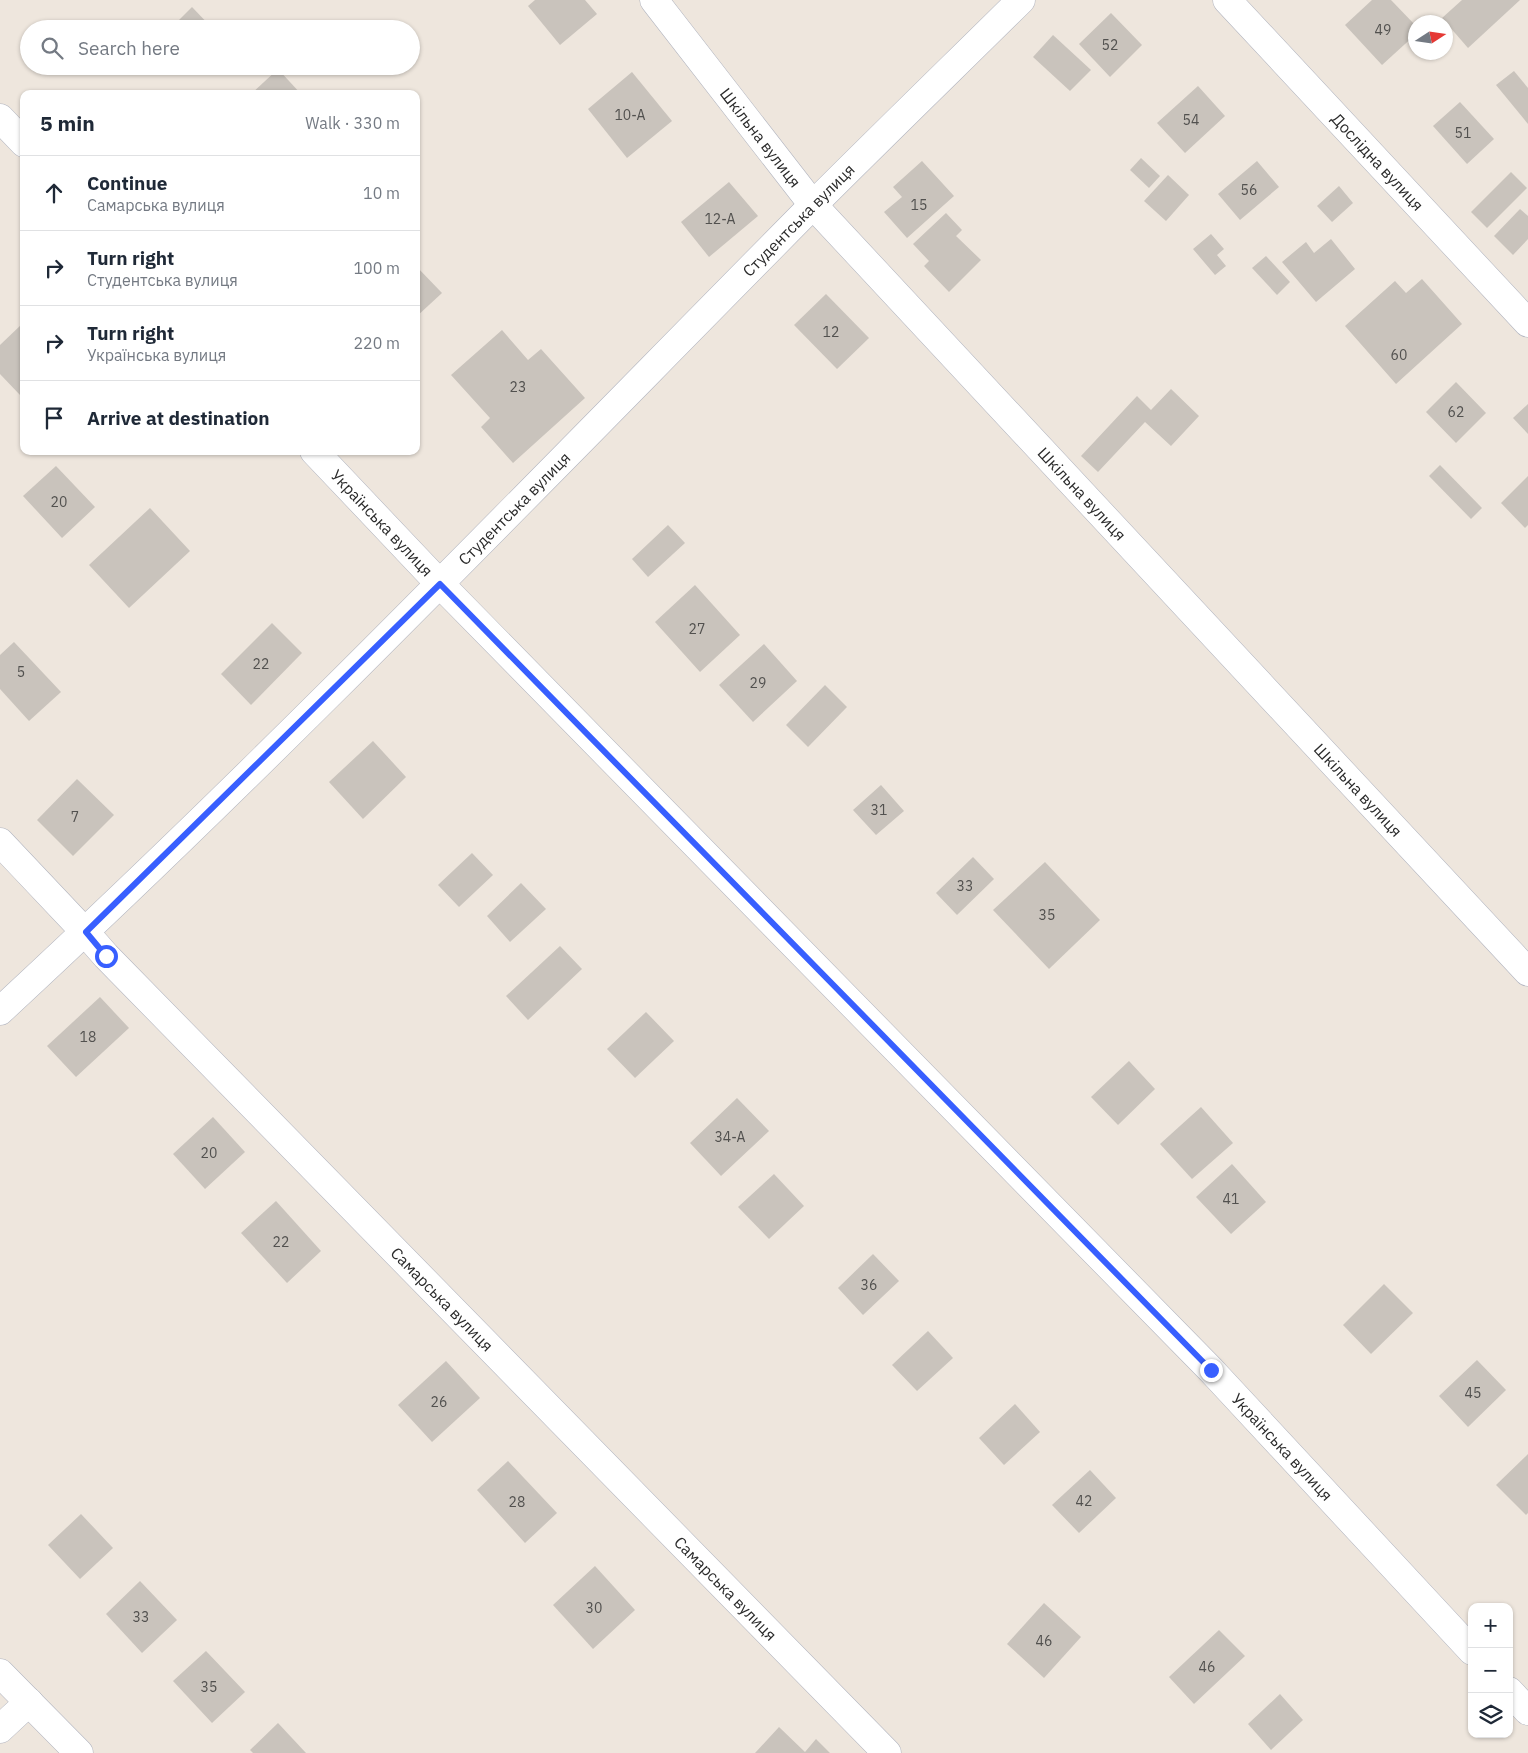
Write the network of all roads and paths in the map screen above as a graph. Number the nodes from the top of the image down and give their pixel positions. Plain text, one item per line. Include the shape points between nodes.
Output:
1 (654, 0) edge
2 (1021, 0) edge
3 (1228, 0) edge
4 (0, 118) edge
5 (20, 139) edge
6 (813, 205) junction
7 (1528, 323) edge
8 (318, 455) edge
9 (440, 584) junction
10 (0, 842) edge
11 (86, 932) junction
12 (1528, 972) edge
13 (0, 1011) edge
14 (1470, 1648) edge
15 (0, 1673) edge
16 (1511, 1693) edge
17 (29, 1702) junction
18 (1528, 1711) edge
19 (0, 1730) edge
20 (79, 1753) edge
21 (888, 1753) edge

1 - 6 street, Шкільна вулиця
2 - 6 street, Студентська вулиця
3 - 7 street, Дослідна вулиця
4 - 5 street
6 - 9 street, Студентська вулиця
6 - 12 street, Шкільна вулиця
8 - 9 street, Українська вулиця
9 - 11 street, Студентська вулиця
9 - 14 street, Українська вулиця via 1211,1370
10 - 11 street, Самарська вулиця
11 - 13 street, Студентська вулиця
11 - 21 street, Самарська вулиця
15 - 17 street
16 - 18 street
17 - 19 street
17 - 20 street

